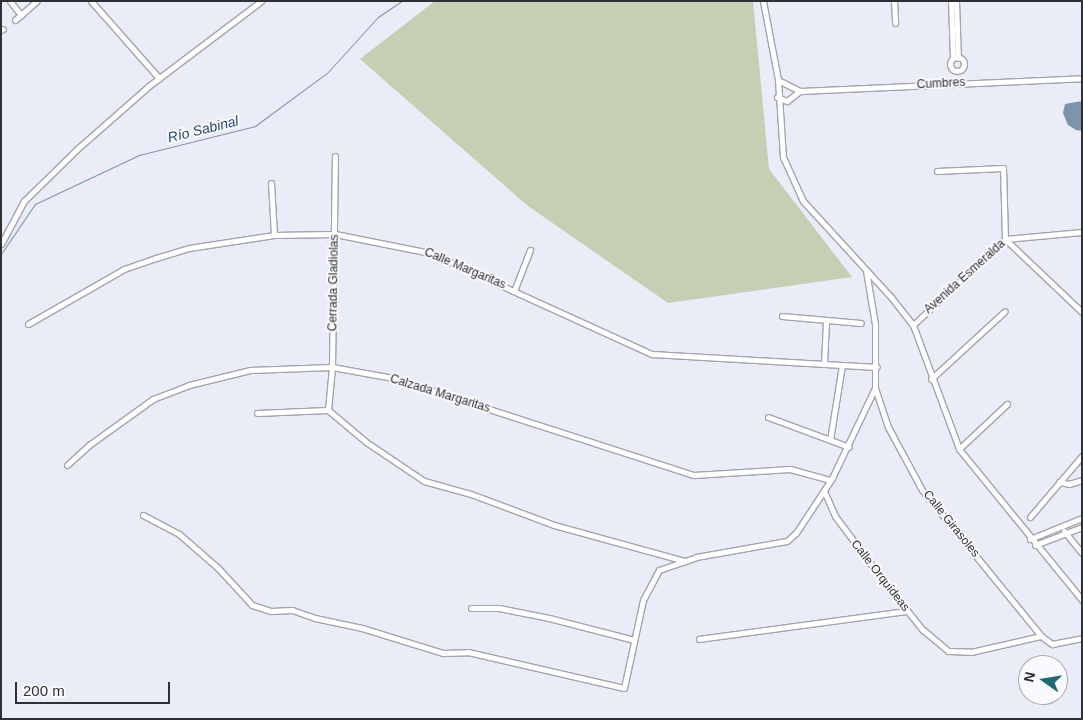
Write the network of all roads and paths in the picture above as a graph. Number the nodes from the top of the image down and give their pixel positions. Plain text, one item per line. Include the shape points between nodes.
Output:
1 (10, 1) edge
2 (37, 1) edge
3 (91, 1) edge
4 (261, 1) edge
5 (763, 1) edge
6 (894, 1) edge
7 (951, 1) edge
8 (956, 1) edge
9 (21, 14) junction
10 (954, 19) junction
11 (15, 20) dead end
12 (895, 23) dead end
13 (956, 58) junction
14 (955, 71) junction
15 (159, 78) junction
16 (1082, 78) edge
17 (778, 80) junction
18 (955, 82) junction
19 (800, 90) junction
20 (777, 97) junction
21 (335, 156) dead end
22 (938, 171) dead end
23 (270, 183) dead end
24 (1081, 233) edge
25 (274, 234) junction
26 (335, 234) junction
27 (1006, 239) junction
28 (1, 244) edge
29 (530, 250) dead end
30 (866, 271) junction
31 (514, 290) junction
32 (1005, 311) dead end
33 (1082, 312) edge
34 (782, 316) dead end
35 (826, 321) junction
36 (861, 323) dead end
37 (28, 324) dead end
38 (913, 325) junction
39 (824, 364) junction
40 (842, 365) junction
41 (332, 367) junction
42 (877, 367) junction
43 (932, 379) junction
44 (875, 388) junction
45 (1007, 404) dead end
46 (328, 410) junction
47 (257, 412) dead end
48 (768, 417) dead end
49 (830, 440) junction
50 (849, 447) junction
51 (959, 449) junction
52 (1082, 456) edge
53 (67, 465) dead end
54 (830, 480) junction
55 (1082, 480) edge
56 (1059, 482) junction
57 (824, 491) junction
58 (143, 515) dead end
59 (1030, 517) dead end
60 (1082, 518) edge
61 (1061, 526) junction
62 (1082, 527) edge
63 (1065, 533) junction
64 (1030, 539) junction
65 (1035, 545) junction
66 (1082, 553) edge
67 (685, 562) junction
68 (1082, 600) edge
69 (472, 608) dead end
70 (908, 611) junction
71 (1042, 636) junction
72 (1082, 638) edge
73 (699, 639) dead end
74 (634, 640) junction

1 - 9 street
2 - 9 street
3 - 15 street
4 - 15 street
5 - 17 street
6 - 12 street
7 - 10 street
8 - 10 street
9 - 11 street
10 - 13 street
13 - 14 street via 950,64
13 - 14 street via 964,65
14 - 18 street
15 - 28 street via 114,115 24,202
16 - 18 street, Cumbres
17 - 19 street, Cumbres
17 - 20 street
18 - 19 street, Cumbres
19 - 20 street, Cumbres via 787,101
20 - 30 street via 783,157 803,201
21 - 26 street, Cerrada Gladiolas
22 - 27 street via 1003,168
23 - 25 street
24 - 27 street, Avenida Esmeralda
25 - 26 street, Calle Margaritas
25 - 37 street, Calle Margaritas via 189,248 124,268
26 - 31 street, Calle Margaritas via 430,252
26 - 41 street, Cerrada Gladiolas
27 - 33 street
27 - 38 street, Avenida Esmeralda
29 - 31 street
30 - 38 street
30 - 42 street via 875,324
31 - 39 street, Calle Margaritas via 652,354
32 - 43 street
34 - 35 street
35 - 36 street
35 - 39 street
38 - 43 street
39 - 40 street, Calle Margaritas
40 - 42 street, Calle Margaritas
40 - 49 street
41 - 46 street, Cerrada Gladiolas
41 - 53 street, Calzada Margaritas via 250,370 189,385 153,399
41 - 54 street, Calzada Margaritas via 393,378 694,475 790,469
42 - 44 street
43 - 51 street
44 - 50 street
44 - 71 street, Calle Girasoles via 888,427 922,490
45 - 51 street
46 - 47 street
46 - 67 street via 366,442 424,481 471,494 561,527
48 - 49 street
49 - 50 street
50 - 54 street
51 - 64 street
52 - 56 street
54 - 57 street
55 - 56 street via 1069,484
56 - 59 street
57 - 67 street via 787,541
57 - 70 street, Calle Orquídeas via 835,516
58 - 74 street via 179,534 252,605 271,611 292,610 443,653 468,652 558,670 619,688 627,684
60 - 61 street
61 - 63 street
61 - 64 street
62 - 63 street
63 - 65 street
63 - 66 street
64 - 65 street
65 - 68 street
67 - 74 street via 659,570 643,600
69 - 74 street via 499,608
70 - 71 street, Calle Orquídeas via 948,651 972,652
70 - 73 street
71 - 72 street, Calle Girasoles via 1052,644

